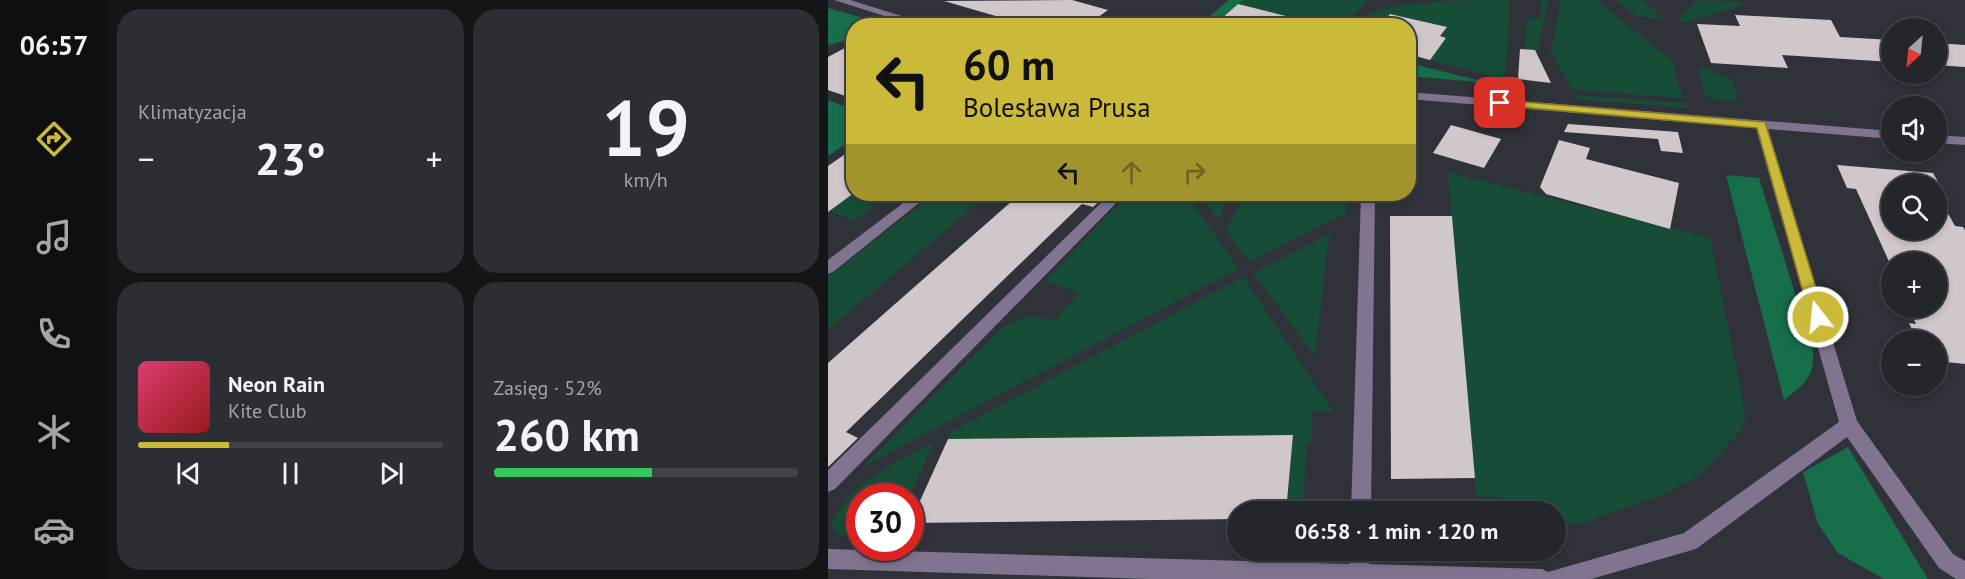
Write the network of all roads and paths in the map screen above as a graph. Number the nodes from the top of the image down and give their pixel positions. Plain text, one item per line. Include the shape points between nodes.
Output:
1 (839, 0) edge
2 (901, 18) edge
3 (1416, 96) edge
4 (1761, 125) junction
5 (1881, 134) edge
6 (1947, 140) edge
7 (1965, 141) edge
8 (914, 201) edge
9 (1111, 201) edge
10 (1368, 201) edge
11 (828, 267) edge
12 (1849, 424) junction
13 (828, 483) edge
14 (1361, 501) edge
15 (828, 559) edge
16 (1360, 561) edge
17 (1965, 573) edge
18 (1359, 574) junction
19 (1582, 576) edge
20 (1542, 579) edge
21 (1555, 579) edge

1 - 2 street
3 - 4 street
4 - 5 street
4 - 12 street
6 - 7 street
8 - 11 street
9 - 13 street
10 - 14 street
12 - 17 street via 1946,561
12 - 19 street via 1689,542
15 - 18 street
16 - 18 street
18 - 20 street
19 - 21 street

